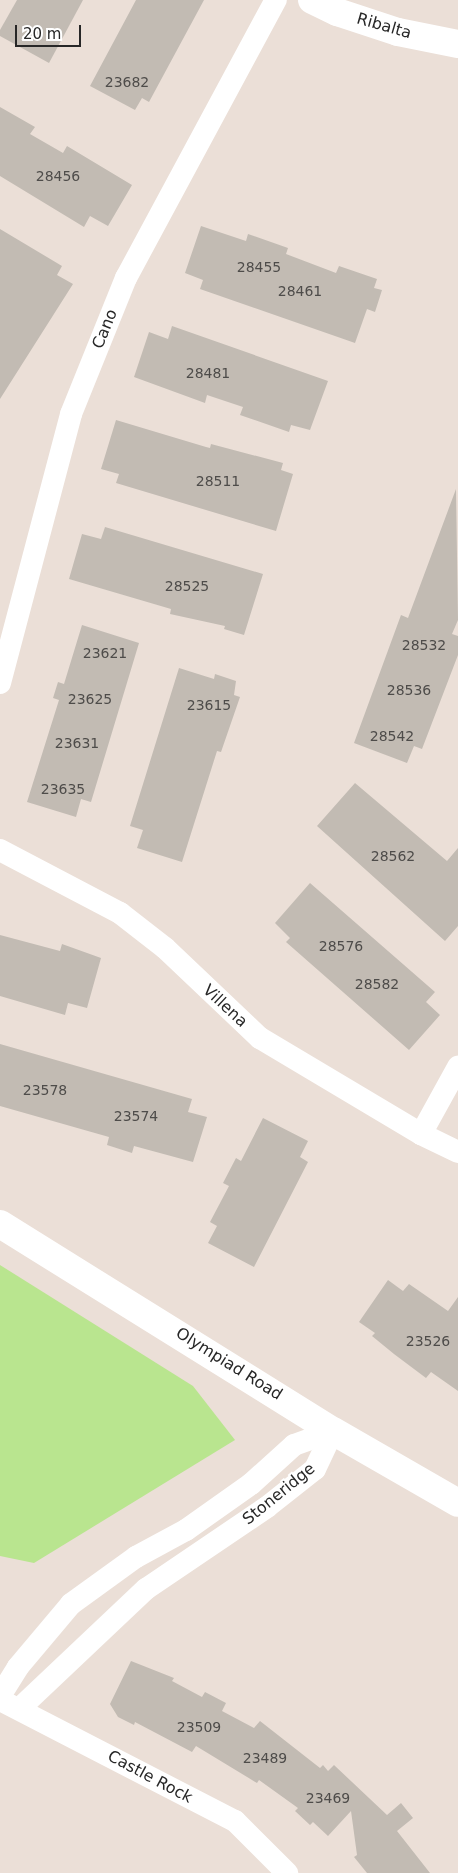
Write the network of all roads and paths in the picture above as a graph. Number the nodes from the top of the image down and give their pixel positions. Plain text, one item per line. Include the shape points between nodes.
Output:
1 (276, 0) edge
2 (312, 0) edge
3 (458, 44) edge
4 (0, 683) edge
5 (0, 850) edge
6 (458, 1067) edge
7 (421, 1134) junction
8 (458, 1152) edge
9 (0, 1224) edge
10 (333, 1431) junction
11 (248, 1486) junction
12 (458, 1503) edge
13 (267, 1507) junction
14 (43, 1636) junction
15 (72, 1658) junction
16 (0, 1696) edge
17 (10, 1705) edge
18 (287, 1873) edge

1 - 4 street, Cano via 126,278 74,405
2 - 3 main road, Ribalta via 337,12 398,32
5 - 7 street, Villena via 120,914 165,948 260,1038
6 - 7 street
7 - 8 street, Villena
9 - 10 main road, Olympiad Road
10 - 11 street, Stoneridge via 294,1445
10 - 12 main road, Olympiad Road
10 - 13 street, Stoneridge via 315,1469
11 - 13 street
11 - 14 street, Stoneridge via 186,1530 136,1557 80,1598
13 - 15 street, Stoneridge via 146,1589
14 - 15 street
14 - 16 street, Stoneridge via 18,1666
15 - 17 street, Stoneridge
17 - 18 street, Castle Rock via 235,1822

